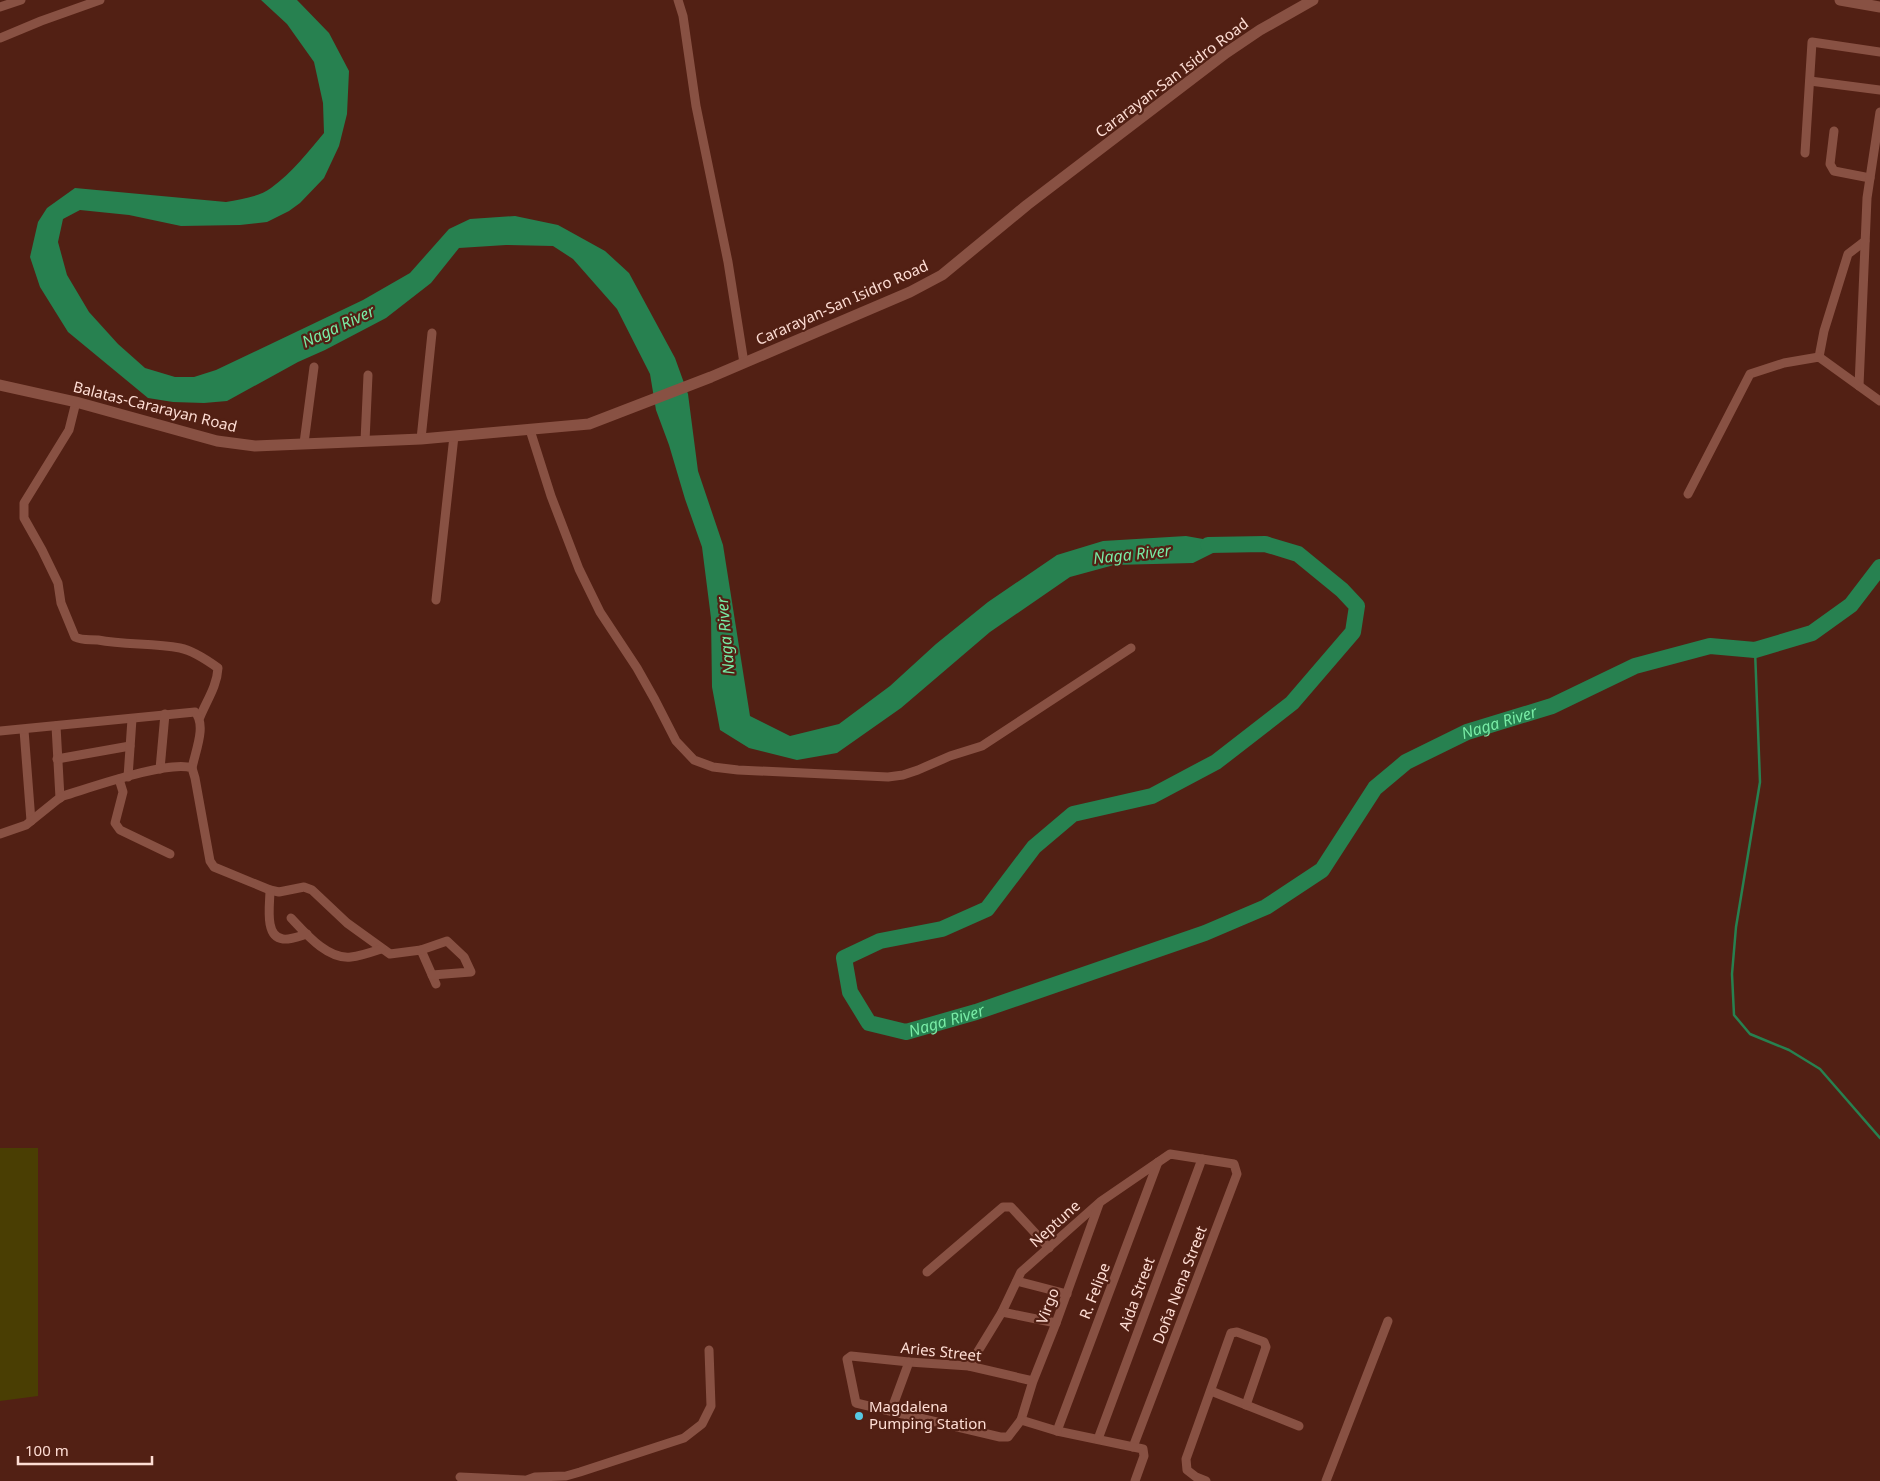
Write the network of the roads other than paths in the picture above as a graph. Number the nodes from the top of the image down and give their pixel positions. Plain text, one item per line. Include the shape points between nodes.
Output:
1 (21, 0) edge
2 (100, 0) edge
3 (678, 0) edge
4 (1313, 0) edge
5 (1840, 0) edge
6 (0, 7) edge
7 (1880, 7) edge
8 (0, 38) edge
9 (1880, 52) edge
10 (1810, 81) junction
11 (1880, 90) edge
12 (1880, 112) edge
13 (1834, 131) dead end
14 (1878, 132) edge
15 (1805, 153) dead end
16 (1876, 167) edge
17 (1870, 178) junction
18 (1865, 242) junction
19 (432, 333) dead end
20 (1818, 357) junction
21 (744, 363) junction
22 (314, 367) dead end
23 (368, 375) dead end
24 (0, 385) edge
25 (1859, 386) junction
26 (1880, 401) edge
27 (76, 402) junction
28 (530, 430) junction
29 (454, 436) junction
30 (421, 439) junction
31 (365, 441) junction
32 (304, 443) junction
33 (1688, 494) dead end
34 (436, 600) dead end
35 (1131, 648) dead end
36 (165, 714) junction
37 (200, 717) junction
38 (132, 719) junction
39 (56, 726) junction
40 (24, 730) junction
41 (0, 731) edge
42 (130, 746) junction
43 (57, 759) junction
44 (192, 768) junction
45 (160, 769) junction
46 (124, 778) junction
47 (60, 798) junction
48 (31, 821) junction
49 (0, 834) edge
50 (170, 854) dead end
51 (270, 890) junction
52 (291, 918) dead end
53 (306, 934) junction
54 (381, 949) junction
55 (421, 950) junction
56 (432, 975) junction
57 (436, 984) dead end
58 (1202, 1158) junction
59 (1158, 1161) junction
60 (1100, 1202) junction
61 (1048, 1248) junction
62 (927, 1272) dead end
63 (1017, 1281) junction
64 (1067, 1294) junction
65 (1002, 1312) junction
66 (1388, 1321) dead end
67 (1056, 1323) junction
68 (709, 1350) dead end
69 (909, 1362) junction
70 (969, 1366) junction
71 (1032, 1381) junction
72 (1211, 1391) junction
73 (1246, 1405) junction
74 (891, 1412) junction
75 (1021, 1420) junction
76 (1298, 1426) dead end
77 (1057, 1431) junction
78 (1098, 1439) junction
79 (1133, 1447) junction
80 (460, 1477) dead end
81 (524, 1480) edge
82 (1136, 1481) edge
83 (1206, 1481) edge
84 (1326, 1481) edge

1 - 6 street
2 - 8 street
3 - 21 street
4 - 21 main road, Cararayan-San Isidro Road via 1226,53 1027,205 942,275 910,292
5 - 7 main road
9 - 10 street via 1812,42
10 - 11 street
10 - 15 street
12 - 14 street
13 - 17 street via 1830,164 1834,171
14 - 16 street
16 - 17 street
17 - 18 street
18 - 20 street via 1848,254
18 - 25 street
19 - 30 street
20 - 25 street
20 - 33 street via 1750,374
21 - 28 main road, Cararayan-San Isidro Road via 589,424
22 - 32 street
23 - 31 street
24 - 27 main road, Balatas-Cararayan Road
25 - 26 street
27 - 32 main road, Balatas-Cararayan Road via 217,441 255,446
27 - 37 street via 69,430 24,503 24,518 58,584 75,638 182,648 218,668 213,691
28 - 29 main road, Cararayan-San Isidro Road
28 - 35 street via 579,569 600,612 637,668 676,741 694,760 714,767 768,773 903,775 982,746
29 - 30 main road, Cararayan-San Isidro Road
29 - 34 street
30 - 31 main road, Cararayan-San Isidro Road
31 - 32 main road, Balatas-Cararayan Road
36 - 37 street via 195,712
36 - 38 street
36 - 45 street
37 - 44 street
38 - 39 street
38 - 42 street
39 - 40 street
39 - 43 street
40 - 41 street
40 - 48 street
42 - 43 street
42 - 46 street
43 - 47 street
44 - 45 street
44 - 51 street via 210,861 214,866
45 - 46 street
46 - 47 street
46 - 50 street via 115,823 120,830
47 - 48 street
48 - 49 street
51 - 53 street via 270,926 275,935 283,939
51 - 54 street via 279,892 304,887 312,890
52 - 53 street
53 - 54 street via 340,957
54 - 55 street via 390,954
55 - 56 street
55 - 56 street via 447,941 464,957 471,972
56 - 57 street
58 - 59 street, Neptune via 1170,1154
58 - 78 street, Aida Street
58 - 79 street, Doña Nena Street via 1234,1164 1237,1174
59 - 60 street, Neptune
59 - 77 street, R. Felipe
60 - 61 street, Neptune
60 - 64 street, Virgo
61 - 62 street via 1011,1207 1003,1207
61 - 63 street, Neptune via 1021,1272
63 - 64 street
63 - 65 street, Neptune
64 - 67 street, Virgo
65 - 67 street
65 - 70 street, Neptune
66 - 84 street
67 - 71 street, Virgo
68 - 81 street via 711,1406 702,1424 684,1438 566,1476
69 - 70 street, Aries Street
69 - 74 street
69 - 74 street, Aries Street via 851,1356 848,1359 856,1403
70 - 71 street, Aries Street
71 - 75 street, Virgo
72 - 73 street
72 - 73 street via 1231,1333 1237,1332 1264,1342 1266,1347
72 - 83 street via 1186,1459 1187,1470
73 - 76 street
74 - 75 street via 1000,1437 1008,1437
75 - 77 street
77 - 78 street
78 - 79 street
79 - 82 street via 1144,1452
80 - 81 street

